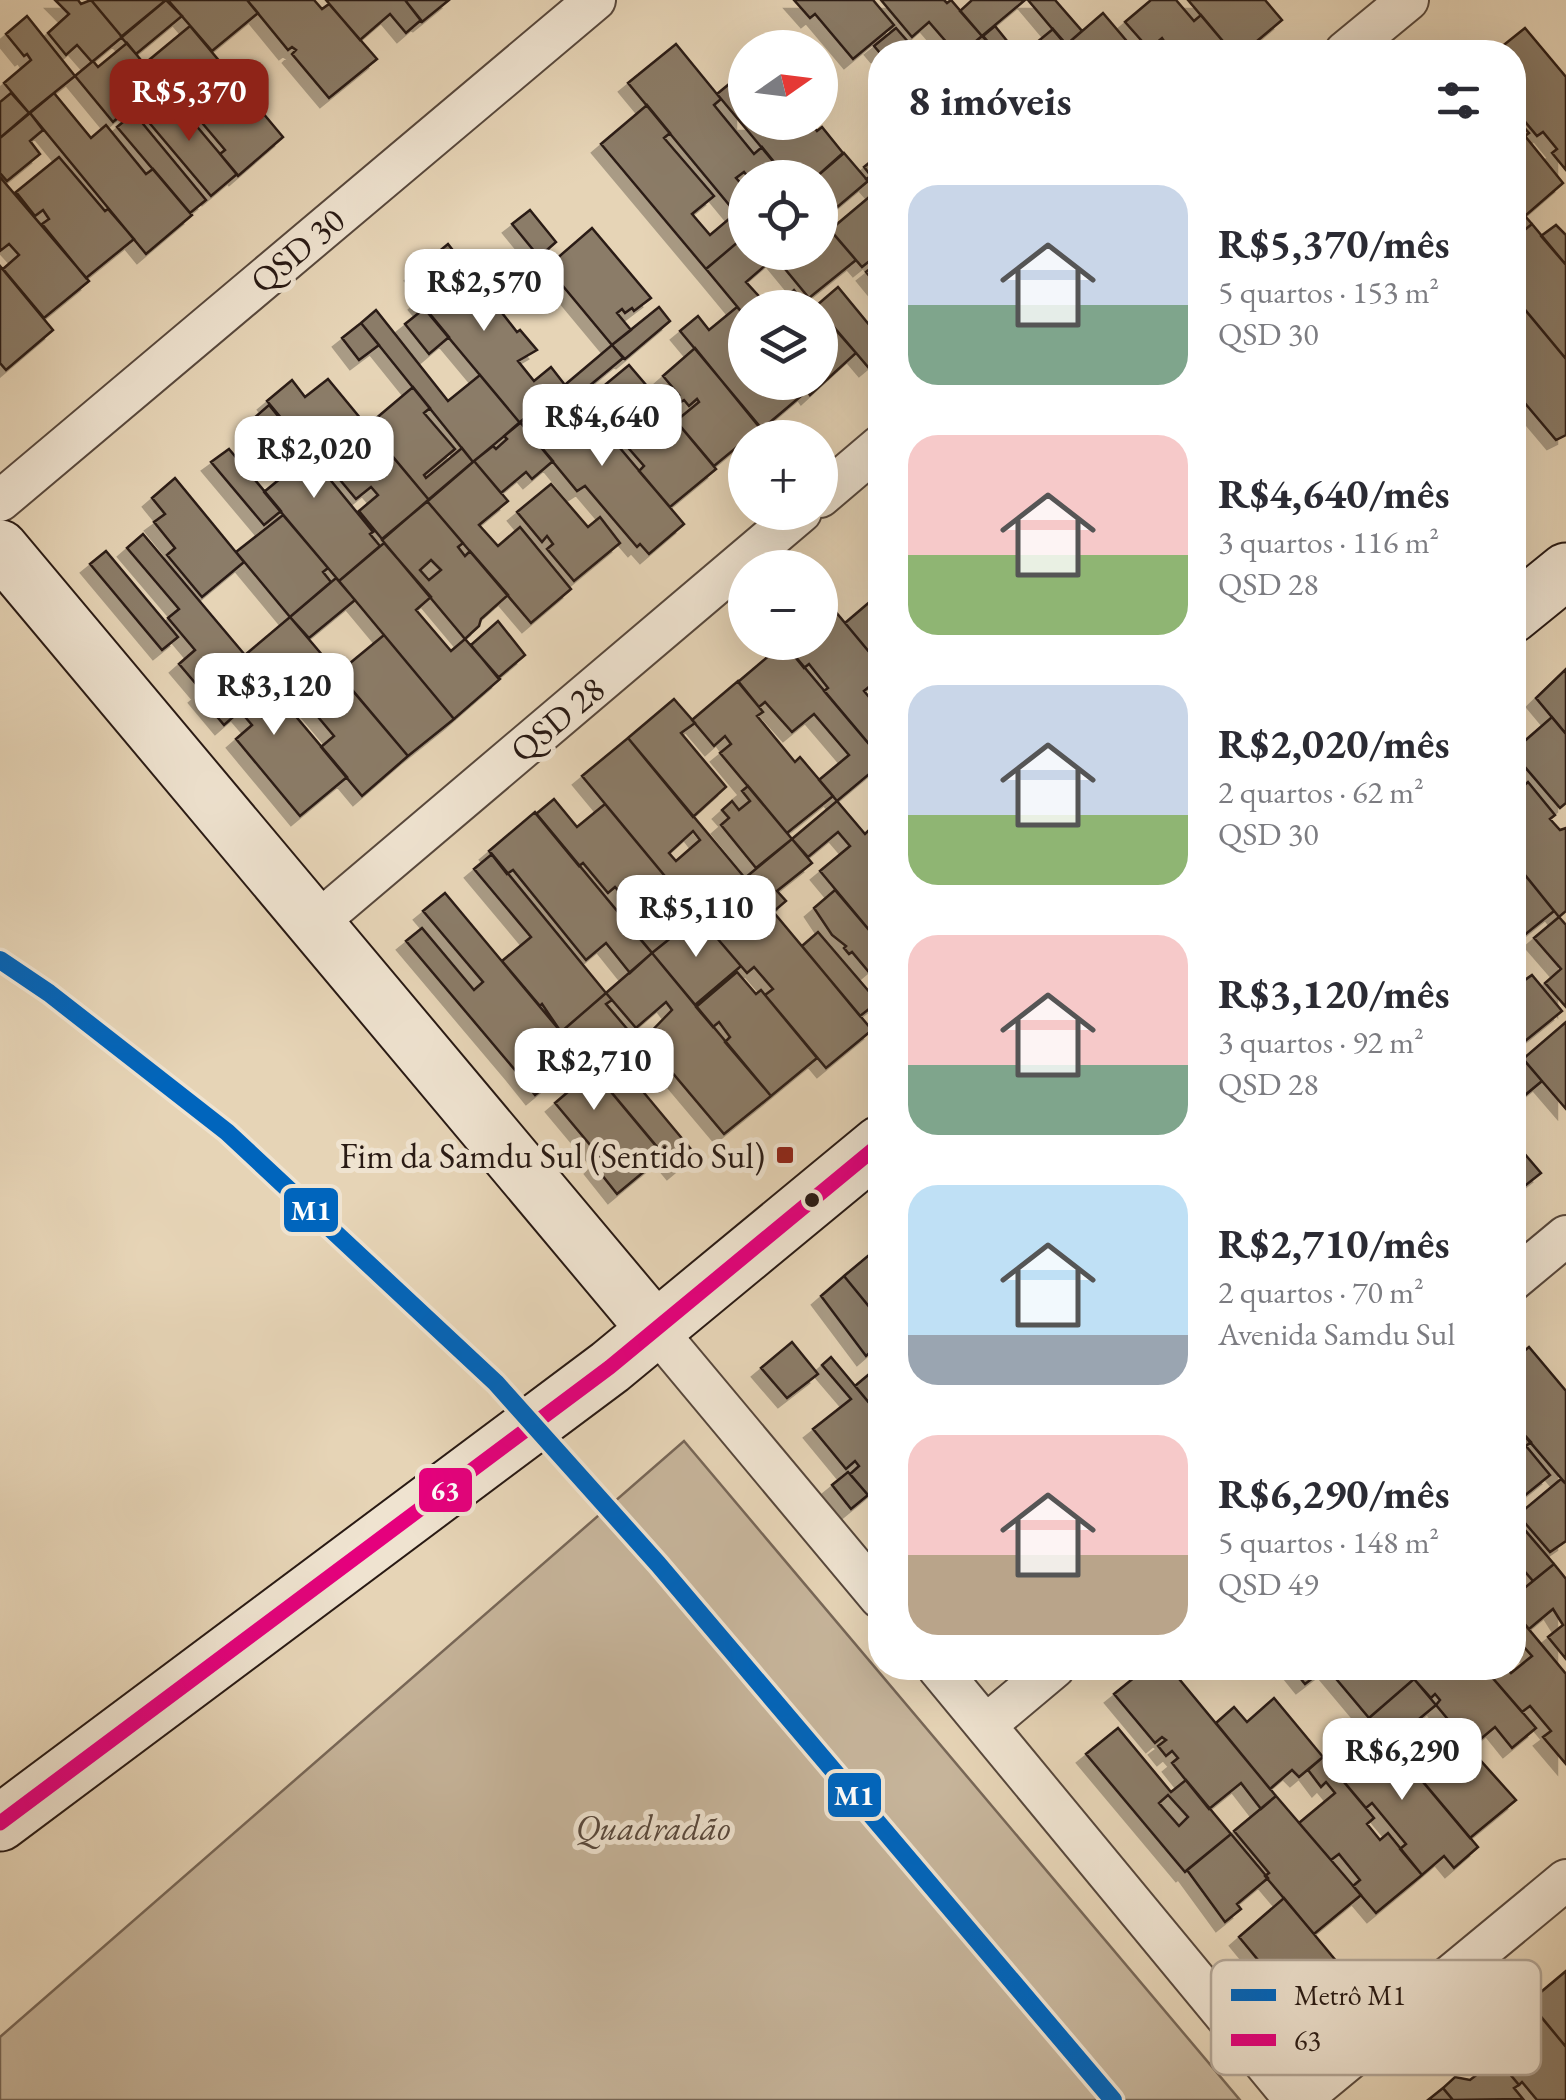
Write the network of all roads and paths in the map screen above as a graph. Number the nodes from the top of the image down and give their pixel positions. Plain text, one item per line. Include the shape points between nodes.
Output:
1 (595, 0) edge
2 (1408, 0) edge
3 (1360, 40) edge
4 (868, 456) edge
5 (838, 481) edge
6 (0, 500) edge
7 (780, 530) edge
8 (0, 548) edge
9 (1566, 571) edge
10 (1526, 604) edge
11 (314, 925) junction
12 (868, 1154) edge
13 (1566, 1236) edge
14 (1526, 1269) edge
15 (656, 1330) junction
16 (868, 1584) edge
17 (948, 1680) edge
18 (1040, 1680) edge
19 (986, 1725) junction
20 (0, 1823) edge
21 (1566, 1880) edge
22 (1469, 1960) edge
23 (1211, 1995) edge
24 (1277, 2075) edge
25 (1328, 2075) edge
26 (1298, 2100) edge

1 - 6 street, QSD 30
2 - 3 street
4 - 5 street
7 - 11 street, QSD 28
8 - 11 street
9 - 10 street
11 - 15 street
12 - 15 street
13 - 14 street
15 - 16 street
15 - 20 street
17 - 19 street
18 - 19 street
19 - 23 street
21 - 22 street
24 - 26 street
25 - 26 street

